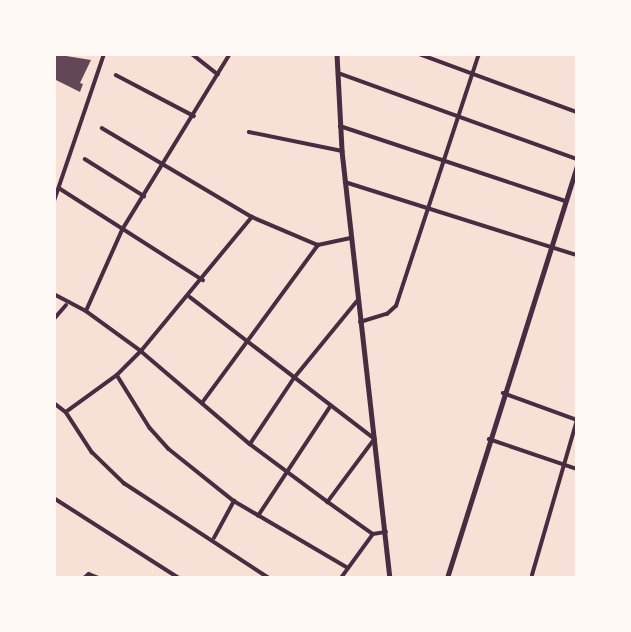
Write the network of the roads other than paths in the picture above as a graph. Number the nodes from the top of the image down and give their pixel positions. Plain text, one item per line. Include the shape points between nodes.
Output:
1 (104, 54) edge
2 (192, 54) edge
3 (230, 54) edge
4 (337, 54) edge
5 (419, 54) edge
6 (479, 54) edge
7 (338, 73) junction
8 (218, 74) junction
9 (473, 74) junction
10 (116, 75) dead end
11 (577, 112) edge
12 (194, 116) junction
13 (459, 116) junction
14 (340, 126) junction
15 (102, 128) dead end
16 (249, 132) dead end
17 (342, 152) junction
18 (85, 159) dead end
19 (444, 159) junction
20 (577, 159) edge
21 (166, 164) junction
22 (577, 165) edge
23 (345, 182) junction
24 (59, 188) junction
25 (144, 196) junction
26 (54, 201) edge
27 (566, 201) junction
28 (429, 206) junction
29 (252, 217) junction
30 (122, 230) junction
31 (351, 238) junction
32 (318, 246) junction
33 (551, 247) junction
34 (577, 255) edge
35 (203, 280) junction
36 (54, 294) edge
37 (190, 297) junction
38 (357, 301) junction
39 (66, 304) junction
40 (86, 311) junction
41 (54, 319) edge
42 (360, 322) junction
43 (246, 342) junction
44 (141, 351) junction
45 (117, 375) junction
46 (294, 378) junction
47 (503, 393) junction
48 (54, 403) edge
49 (202, 403) junction
50 (331, 406) junction
51 (66, 412) junction
52 (577, 420) edge
53 (375, 439) junction
54 (489, 439) junction
55 (250, 444) junction
56 (562, 464) junction
57 (577, 469) edge
58 (287, 471) junction
59 (54, 498) edge
60 (234, 501) junction
61 (328, 502) junction
62 (258, 516) junction
63 (386, 532) junction
64 (373, 534) junction
65 (214, 538) junction
66 (348, 568) junction
67 (532, 575) dead end
68 (83, 578) edge
69 (99, 578) edge
70 (180, 578) edge
71 (269, 578) edge
72 (341, 578) edge
73 (390, 578) edge
74 (447, 578) edge

1 - 24 street
2 - 8 street
3 - 8 street
4 - 7 street
5 - 9 street
6 - 9 street
7 - 13 street
7 - 14 street
8 - 12 street
9 - 11 street
9 - 13 street
10 - 12 street
12 - 21 street
13 - 19 street
13 - 20 street
14 - 17 street
14 - 19 street
15 - 21 street
16 - 17 street
17 - 23 street
18 - 25 street
19 - 27 street
19 - 28 street
21 - 25 street
21 - 29 street
22 - 27 street
23 - 28 street
23 - 31 street
24 - 26 street
24 - 30 street
25 - 30 street
27 - 33 street
28 - 33 street
28 - 42 street via 396,306 387,314
29 - 32 street
29 - 35 street
30 - 35 street
30 - 40 street
31 - 32 street
31 - 38 street
32 - 43 street
33 - 34 street
33 - 47 street
35 - 37 street
36 - 39 street
37 - 43 street
37 - 44 street
38 - 42 street
38 - 46 street
39 - 40 street
39 - 41 street
40 - 44 street
42 - 53 street
43 - 46 street
43 - 49 street
44 - 45 street
44 - 49 street
45 - 51 street
45 - 60 street via 159,439
46 - 50 street
46 - 55 street
47 - 52 street
47 - 54 street
48 - 51 street
49 - 55 street
50 - 53 street
50 - 58 street
51 - 65 street via 92,452 124,483
52 - 56 street
53 - 61 street
53 - 63 street
54 - 56 street
54 - 74 street
55 - 58 street
56 - 57 street
56 - 67 street
58 - 61 street
58 - 62 street
59 - 70 street
60 - 62 street
60 - 65 street
61 - 64 street
62 - 66 street
63 - 64 street
63 - 73 street
64 - 66 street
65 - 71 street
66 - 72 street
68 - 69 street via 89,574

